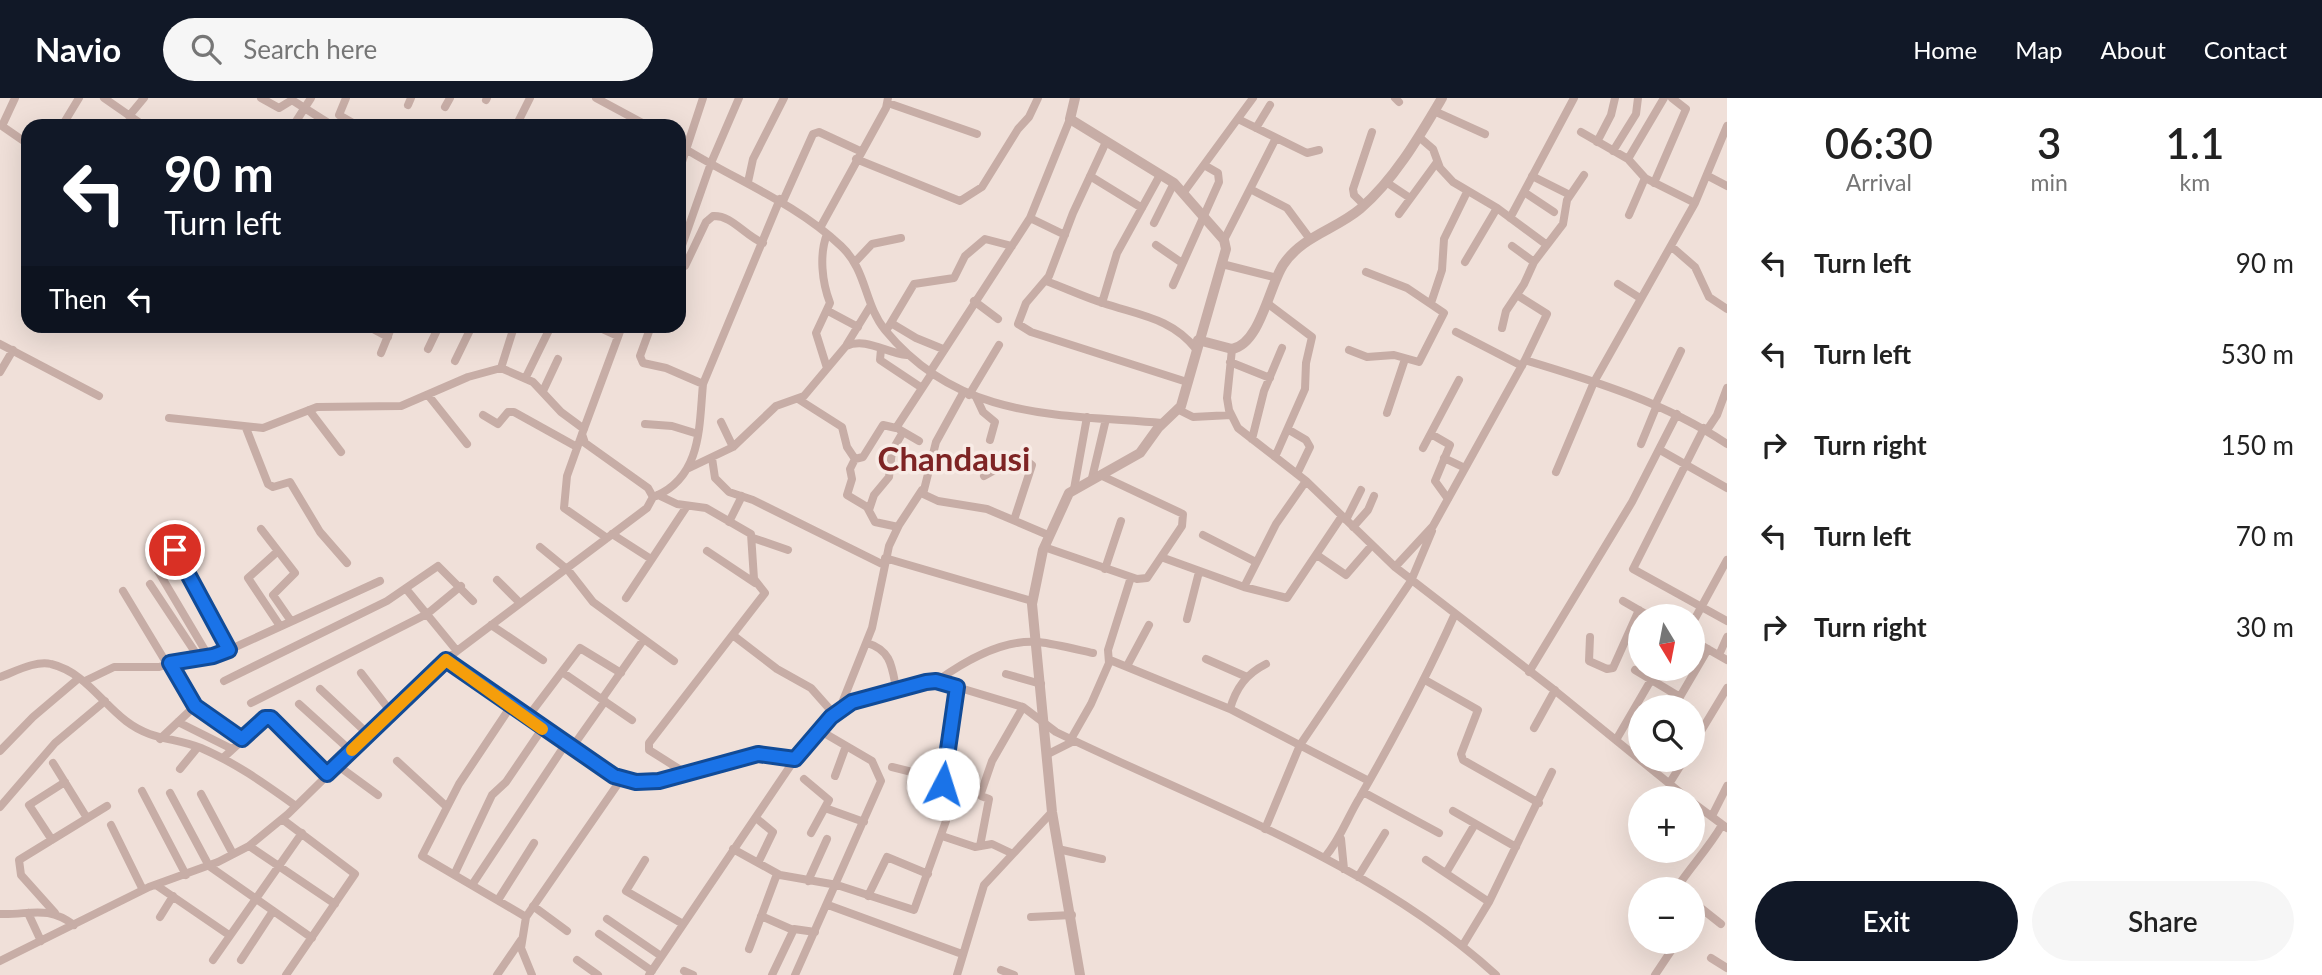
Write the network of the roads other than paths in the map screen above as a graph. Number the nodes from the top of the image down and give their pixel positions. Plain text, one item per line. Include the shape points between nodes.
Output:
1 (15, 98) edge
2 (79, 98) edge
3 (104, 98) edge
4 (144, 98) edge
5 (311, 98) edge
6 (346, 98) edge
7 (450, 98) edge
8 (530, 98) edge
9 (596, 98) edge
10 (703, 98) edge
11 (739, 98) edge
12 (783, 98) edge
13 (1038, 98) edge
14 (1075, 98) edge
15 (1442, 98) edge
16 (1574, 98) edge
17 (1615, 98) edge
18 (1638, 98) edge
19 (1664, 98) edge
20 (1672, 98) edge
21 (265, 99) edge
22 (888, 100) edge
23 (1249, 100) edge
24 (1270, 105) dead end
25 (445, 107) dead end
26 (304, 108) junction
27 (1434, 111) junction
28 (129, 116) junction
29 (68, 119) edge
30 (134, 119) edge
31 (297, 119) edge
32 (322, 119) edge
33 (345, 119) edge
34 (520, 119) edge
35 (628, 119) edge
36 (1070, 119) junction
37 (1238, 119) junction
38 (1727, 126) edge
39 (1256, 128) junction
40 (1372, 132) dead end
41 (1581, 132) dead end
42 (977, 134) dead end
43 (1485, 134) dead end
44 (1419, 137) junction
45 (1276, 138) junction
46 (21, 139) edge
47 (686, 140) edge
48 (1106, 142) junction
49 (1597, 142) junction
50 (686, 150) edge
51 (1319, 150) dead end
52 (1613, 151) junction
53 (858, 155) junction
54 (1716, 155) junction
55 (1727, 159) edge
56 (1629, 161) junction
57 (1437, 162) junction
58 (711, 163) junction
59 (1204, 165) junction
60 (1160, 175) junction
61 (1584, 175) dead end
62 (1090, 176) junction
63 (1532, 176) junction
64 (1708, 176) junction
65 (1645, 178) junction
66 (748, 182) junction
67 (1386, 182) junction
68 (1174, 183) junction
69 (1654, 183) junction
70 (1727, 187) edge
71 (1250, 189) junction
72 (1184, 192) junction
73 (1467, 192) junction
74 (1524, 192) junction
75 (1570, 195) junction
76 (1410, 198) junction
77 (781, 200) junction
78 (1695, 203) junction
79 (1364, 205) junction
80 (1142, 208) junction
81 (1497, 208) junction
82 (1554, 212) dead end
83 (1203, 214) junction
84 (1398, 214) dead end
85 (1629, 215) dead end
86 (1030, 218) junction
87 (1510, 218) junction
88 (1154, 223) dead end
89 (824, 231) junction
90 (686, 234) edge
91 (1065, 235) junction
92 (901, 238) dead end
93 (1310, 239) junction
94 (1224, 240) junction
95 (763, 243) junction
96 (1156, 245) dead end
97 (1547, 245) junction
98 (1012, 246) junction
99 (1512, 246) dead end
100 (1672, 247) junction
101 (856, 261) junction
102 (1465, 262) dead end
103 (1534, 262) junction
104 (1182, 263) junction
105 (1222, 264) junction
106 (686, 265) edge
107 (1366, 272) dead end
108 (1277, 278) junction
109 (1046, 281) junction
110 (1618, 284) dead end
111 (1173, 285) dead end
112 (1517, 295) junction
113 (1640, 298) junction
114 (974, 301) junction
115 (1102, 303) junction
116 (1267, 303) junction
117 (1431, 303) junction
118 (871, 305) junction
119 (1727, 309) edge
120 (828, 311) junction
121 (998, 320) dead end
122 (858, 327) junction
123 (888, 327) junction
124 (1502, 328) dead end
125 (1456, 332) dead end
126 (380, 333) edge
127 (390, 333) edge
128 (436, 333) edge
129 (469, 333) edge
130 (512, 333) edge
131 (548, 333) edge
132 (613, 333) edge
133 (648, 333) edge
134 (618, 335) joint
135 (388, 337) junction
136 (0, 344) edge
137 (1197, 344) junction
138 (999, 345) dead end
139 (846, 346) junction
140 (1282, 348) dead end
141 (428, 349) dead end
142 (881, 349) junction
143 (943, 349) junction
144 (1232, 349) junction
145 (13, 350) junction
146 (1349, 350) dead end
147 (1681, 351) dead end
148 (381, 353) dead end
149 (907, 355) junction
150 (558, 359) dead end
151 (1405, 359) junction
152 (455, 361) dead end
153 (1230, 362) junction
154 (1528, 363) junction
155 (500, 368) junction
156 (827, 368) junction
157 (0, 372) edge
158 (931, 372) junction
159 (526, 377) junction
160 (1269, 378) junction
161 (1459, 380) dead end
162 (1187, 382) junction
163 (1594, 382) junction
164 (703, 384) junction
165 (922, 388) junction
166 (1727, 388) edge
167 (543, 391) junction
168 (969, 395) junction
169 (99, 396) dead end
170 (428, 396) junction
171 (798, 399) junction
172 (1656, 405) junction
173 (309, 410) junction
174 (1179, 410) junction
175 (1387, 413) dead end
176 (1677, 414) junction
177 (483, 415) dead end
178 (1231, 415) junction
179 (1087, 417) junction
180 (169, 418) dead end
181 (1107, 419) junction
182 (721, 422) dead end
183 (1162, 423) junction
184 (645, 424) dead end
185 (246, 428) junction
186 (1706, 429) junction
187 (900, 430) junction
188 (1289, 430) junction
189 (583, 432) junction
190 (698, 434) junction
191 (1431, 434) junction
192 (1252, 439) junction
193 (990, 440) dead end
194 (919, 441) dead end
195 (467, 444) dead end
196 (1641, 444) dead end
197 (1727, 444) edge
198 (577, 447) junction
199 (733, 447) junction
200 (1423, 449) dead end
201 (1660, 450) junction
202 (341, 452) dead end
203 (1275, 457) junction
204 (712, 458) junction
205 (1444, 458) junction
206 (855, 459) junction
207 (1685, 464) junction
208 (1465, 468) junction
209 (687, 469) junction
210 (1556, 472) dead end
211 (1297, 474) junction
212 (984, 475) dead end
213 (1096, 477) junction
214 (1306, 481) junction
215 (1727, 488) edge
216 (1073, 489) junction
217 (922, 490) junction
218 (1361, 490) dead end
219 (656, 496) junction
220 (742, 496) junction
221 (1374, 496) dead end
222 (1448, 499) junction
223 (687, 506) junction
224 (869, 510) junction
225 (1344, 518) junction
226 (1014, 520) junction
227 (1121, 521) dead end
228 (729, 522) junction
229 (1433, 526) junction
230 (898, 527) junction
231 (1353, 527) junction
232 (261, 529) dead end
233 (1203, 535) dead end
234 (609, 536) junction
235 (1048, 536) junction
236 (753, 538) junction
237 (1372, 545) junction
238 (540, 547) dead end
239 (1044, 547) junction
240 (175, 550) dead end
241 (788, 550) dead end
242 (278, 551) junction
243 (707, 551) dead end
244 (1317, 555) junction
245 (1161, 558) junction
246 (651, 559) junction
247 (1727, 560) edge
248 (884, 561) junction
249 (1256, 562) junction
250 (347, 563) dead end
251 (1395, 567) junction
252 (1105, 569) junction
253 (158, 570) dead end
254 (568, 570) junction
255 (1199, 572) junction
256 (1131, 578) junction
257 (380, 580) dead end
258 (497, 580) dead end
259 (1411, 581) junction
260 (755, 583) junction
261 (150, 584) dead end
262 (461, 586) junction
263 (1244, 587) junction
264 (407, 590) junction
265 (123, 591) dead end
266 (626, 598) dead end
267 (473, 601) dead end
268 (1032, 601) junction
269 (1623, 601) dead end
270 (520, 603) junction
271 (1628, 604) edge
272 (1700, 604) edge
273 (1703, 604) edge
274 (1705, 607) edge
275 (427, 614) junction
276 (1454, 616) junction
277 (1187, 619) dead end
278 (291, 621) junction
279 (1727, 621) edge
280 (491, 625) junction
281 (1149, 625) dead end
282 (281, 626) junction
283 (1628, 635) edge
284 (734, 636) junction
285 (1590, 637) dead end
286 (1727, 638) edge
287 (644, 639) junction
288 (1036, 642) junction
289 (867, 643) junction
290 (1705, 647) edge
291 (1709, 649) junction
292 (229, 650) junction
293 (457, 651) junction
294 (1093, 653) dead end
295 (1705, 655) edge
296 (204, 657) junction
297 (1723, 657) edge
298 (1206, 659) dead end
299 (446, 660) junction
300 (543, 660) dead end
301 (1110, 660) junction
302 (674, 661) dead end
303 (169, 664) junction
304 (1266, 664) dead end
305 (1127, 666) junction
306 (1529, 671) junction
307 (562, 672) junction
308 (361, 673) dead end
309 (621, 673) junction
310 (1006, 674) dead end
311 (0, 677) edge
312 (1247, 677) junction
313 (82, 680) junction
314 (1425, 680) junction
315 (224, 681) dead end
316 (936, 681) junction
317 (1653, 681) edge
318 (1041, 684) junction
319 (957, 687) junction
320 (896, 688) junction
321 (1727, 688) edge
322 (320, 689) dead end
323 (1555, 690) junction
324 (1677, 695) edge
325 (603, 700) junction
326 (105, 701) junction
327 (251, 703) dead end
328 (299, 704) dead end
329 (195, 706) junction
330 (510, 706) junction
331 (1023, 708) junction
332 (1230, 709) junction
333 (836, 711) junction
334 (391, 712) junction
335 (527, 718) junction
336 (632, 720) dead end
337 (178, 722) junction
338 (1628, 722) edge
339 (1045, 724) junction
340 (1705, 724) edge
341 (1534, 728) dead end
342 (542, 729) junction
343 (819, 730) junction
344 (368, 734) junction
345 (160, 739) junction
346 (242, 739) junction
347 (1072, 740) junction
348 (1616, 740) junction
349 (1300, 745) junction
350 (846, 746) junction
351 (198, 747) junction
352 (568, 747) junction
353 (232, 749) junction
354 (0, 751) edge
355 (351, 751) junction
356 (1048, 754) junction
357 (223, 758) junction
358 (795, 759) junction
359 (397, 761) dead end
360 (54, 764) dead end
361 (337, 765) junction
362 (892, 767) dead end
363 (180, 769) dead end
364 (1552, 772) dead end
365 (1677, 772) edge
366 (327, 774) junction
367 (687, 774) junction
368 (835, 776) dead end
369 (622, 778) junction
370 (804, 779) dead end
371 (944, 780) junction
372 (1369, 781) junction
373 (65, 782) junction
374 (1669, 785) joint
375 (1727, 786) edge
376 (142, 791) dead end
377 (1363, 792) junction
378 (170, 793) dead end
379 (201, 794) dead end
380 (378, 796) dead end
381 (1539, 803) junction
382 (107, 806) dead end
383 (296, 806) junction
384 (0, 807) edge
385 (447, 807) junction
386 (825, 808) junction
387 (1052, 811) junction
388 (1453, 811) dead end
389 (1705, 812) edge
390 (1712, 817) junction
391 (87, 818) junction
392 (755, 818) junction
393 (282, 819) junction
394 (864, 822) junction
395 (1475, 824) junction
396 (111, 825) dead end
397 (1725, 827) edge
398 (1265, 829) junction
399 (1438, 832) dead end
400 (302, 833) junction
401 (811, 833) dead end
402 (1385, 833) dead end
403 (942, 836) junction
404 (827, 839) dead end
405 (1341, 839) junction
406 (52, 840) junction
407 (534, 843) dead end
408 (249, 846) junction
409 (981, 846) junction
410 (1517, 848) junction
411 (733, 849) junction
412 (1058, 849) junction
413 (1011, 853) junction
414 (233, 854) junction
415 (1325, 857) junction
416 (1102, 859) dead end
417 (645, 860) dead end
418 (1426, 860) dead end
419 (758, 863) junction
420 (209, 866) junction
421 (279, 866) junction
422 (1345, 869) junction
423 (1446, 873) junction
424 (777, 874) junction
425 (928, 874) junction
426 (186, 875) junction
427 (454, 875) junction
428 (1358, 877) junction
429 (1685, 877) edge
430 (808, 881) junction
431 (837, 884) junction
432 (156, 885) junction
433 (472, 885) junction
434 (143, 890) junction
435 (173, 896) junction
436 (868, 896) junction
437 (256, 899) junction
438 (498, 900) junction
439 (1489, 902) junction
440 (335, 904) junction
441 (828, 905) junction
442 (533, 906) junction
443 (273, 911) junction
444 (1705, 911) edge
445 (28, 913) junction
446 (55, 913) junction
447 (0, 914) edge
448 (1072, 915) junction
449 (761, 916) junction
450 (160, 917) dead end
451 (526, 917) junction
452 (1031, 917) dead end
453 (607, 919) dead end
454 (683, 924) junction
455 (1721, 924) dead end
456 (74, 925) junction
457 (793, 930) junction
458 (567, 931) dead end
459 (815, 932) junction
460 (599, 934) dead end
461 (229, 935) junction
462 (312, 937) junction
463 (521, 940) junction
464 (41, 941) junction
465 (1463, 945) junction
466 (749, 949) dead end
467 (962, 954) junction
468 (1667, 954) edge
469 (661, 956) junction
470 (1711, 958) dead end
471 (213, 960) dead end
472 (241, 960) dead end
473 (577, 960) dead end
474 (0, 961) edge
475 (1727, 968) edge
476 (1001, 970) dead end
477 (650, 973) edge
478 (286, 975) edge
479 (497, 975) edge
480 (532, 975) edge
481 (598, 975) edge
482 (772, 975) edge
483 (795, 975) edge
484 (957, 975) edge
485 (1014, 975) edge
486 (1080, 975) edge
487 (1496, 975) edge
488 (1655, 975) edge

1 - 46 street via 2,126
2 - 29 street
3 - 28 street
4 - 28 street
5 - 26 street
6 - 33 street via 338,115
7 - 25 street
8 - 34 street
9 - 35 street
10 - 47 street
11 - 58 street
12 - 66 street via 753,159
13 - 53 street via 982,187 960,201
14 - 36 street
15 - 27 street
16 - 63 street
17 - 49 street
18 - 52 street via 1637,111
19 - 56 street
20 - 69 street via 1686,109
21 - 26 street via 279,108 292,100
22 - 42 street
22 - 53 street
23 - 37 street
24 - 39 street
26 - 31 street
26 - 32 street
27 - 43 street
27 - 44 street
28 - 30 street
36 - 48 street
36 - 86 street
37 - 39 street
37 - 59 street
38 - 54 street
39 - 45 street
40 - 79 street via 1353,189
41 - 49 street
44 - 57 street via 1433,149
44 - 67 street
45 - 51 street via 1312,155
45 - 71 street
48 - 60 street
48 - 62 street
49 - 52 street
50 - 58 street
52 - 56 street
53 - 77 street via 819,132 813,134
53 - 89 street
54 - 55 street
54 - 64 street
56 - 65 street
57 - 73 street
57 - 76 street
58 - 66 street
58 - 90 street
59 - 72 street
59 - 83 street via 1220,177
60 - 68 street
60 - 80 street
61 - 75 street
62 - 80 street
62 - 91 street
63 - 74 street
63 - 75 street
64 - 70 street
64 - 78 street
65 - 69 street
65 - 85 street
66 - 77 street
67 - 76 street
67 - 79 street
68 - 72 street
68 - 88 street
69 - 78 street
71 - 93 street via 1287,208
71 - 94 street
72 - 83 street
73 - 81 street
73 - 117 street via 1444,239 1442,270
74 - 82 street
74 - 87 street
75 - 97 street via 1565,218
76 - 84 street
77 - 89 street
77 - 95 street
78 - 100 street
79 - 93 street
80 - 115 street via 1117,253
81 - 87 street
81 - 102 street
83 - 94 street
83 - 104 street
86 - 91 street
86 - 98 street
87 - 97 street
89 - 101 street
89 - 120 street via 821,252
91 - 109 street
92 - 101 street via 872,244
93 - 108 street via 1284,264
94 - 105 street
95 - 106 street via 744,234 729,219 713,216
95 - 164 street
96 - 104 street
97 - 103 street
98 - 114 street
98 - 123 street via 981,241 965,256 954,278 914,284
99 - 103 street
100 - 113 street
100 - 119 street via 1695,267 1709,297
101 - 118 street
103 - 112 street
104 - 111 street
105 - 108 street
105 - 137 street
107 - 117 street via 1408,288
108 - 116 street
109 - 115 street
109 - 162 street via 1019,316 1022,328
110 - 113 street
112 - 124 street
112 - 154 street via 1547,314
113 - 163 street
114 - 121 street
114 - 143 street
115 - 137 street via 1156,318
116 - 144 street via 1251,336
116 - 188 street via 1312,337 1307,382
117 - 151 street via 1444,315 1419,362
118 - 122 street
118 - 123 street
120 - 122 street
120 - 156 street via 816,333
122 - 139 street
123 - 143 street
123 - 149 street
125 - 154 street
126 - 135 street
127 - 135 street
128 - 141 street
129 - 152 street
130 - 155 street
131 - 159 street
132 - 134 street
133 - 164 street via 640,356 643,363
134 - 189 street
135 - 148 street
136 - 145 street
137 - 144 street
137 - 162 street
138 - 168 street
139 - 142 street via 860,342
139 - 156 street
140 - 160 street
142 - 149 street
142 - 165 street via 880,360
143 - 158 street
144 - 153 street
145 - 157 street
145 - 169 street
146 - 151 street via 1367,357
147 - 172 street
149 - 158 street
150 - 167 street
151 - 175 street
153 - 160 street
153 - 178 street via 1227,398
154 - 163 street
154 - 208 street
155 - 159 street
155 - 170 street via 468,376
156 - 171 street
158 - 165 street
158 - 168 street
159 - 167 street
160 - 192 street
161 - 191 street
162 - 174 street
163 - 172 street
163 - 210 street
164 - 190 street
165 - 187 street
166 - 186 street
167 - 189 street
168 - 179 street via 1032,413
168 - 193 street via 995,422
168 - 217 street via 936,442
170 - 173 street via 392,408
170 - 195 street
171 - 199 street via 776,406
171 - 206 street via 840,424
172 - 176 street
172 - 196 street
173 - 185 street via 263,428
173 - 202 street
174 - 178 street via 1193,417
174 - 183 street
176 - 186 street
176 - 201 street
177 - 198 street via 498,424 508,412 514,412
178 - 192 street
179 - 181 street
179 - 216 street
180 - 185 street
181 - 183 street
181 - 213 street
182 - 199 street
183 - 213 street via 1140,453
184 - 190 street
185 - 250 street via 270,487 290,482 320,532
186 - 197 street
186 - 207 street
187 - 194 street
187 - 206 street via 883,425 863,457
187 - 224 street via 890,477 874,495
188 - 203 street
188 - 211 street via 1310,447
189 - 198 street
189 - 219 street via 586,443
190 - 209 street
191 - 200 street
191 - 205 street via 1450,445
192 - 203 street
198 - 234 street via 567,476 564,508
199 - 204 street
201 - 207 street
201 - 306 street
203 - 211 street
204 - 209 street
204 - 220 street via 715,478
205 - 208 street
205 - 222 street via 1435,481
206 - 224 street via 847,495
207 - 215 street
207 - 272 street via 1633,569
208 - 222 street
209 - 219 street
211 - 214 street
212 - 226 street via 1016,462 1032,465
213 - 216 street
213 - 245 street via 1184,514 1184,522
214 - 225 street
214 - 249 street
216 - 235 street
217 - 226 street via 928,498 969,504
217 - 230 street
218 - 225 street
219 - 223 street
219 - 234 street
220 - 228 street
220 - 248 street
221 - 231 street
222 - 229 street
223 - 228 street via 706,508
223 - 246 street
224 - 230 street via 875,522
225 - 231 street
225 - 244 street
226 - 235 street
227 - 252 street
228 - 236 street
229 - 251 street
229 - 259 street
230 - 248 street
231 - 237 street
232 - 242 street
233 - 249 street
234 - 246 street
234 - 254 street
235 - 239 street
236 - 241 street
236 - 260 street
237 - 244 street via 1346,575
237 - 251 street
238 - 254 street
239 - 252 street
239 - 268 street
240 - 292 street
242 - 278 street via 296,575 273,596
242 - 282 street via 248,578
243 - 260 street
244 - 263 street via 1287,598
245 - 255 street
245 - 256 street via 1145,580
246 - 266 street
247 - 273 street
248 - 268 street
248 - 289 street
249 - 263 street
251 - 259 street
252 - 256 street
253 - 296 street
254 - 270 street
254 - 287 street via 593,602
255 - 263 street
255 - 277 street
256 - 301 street via 1108,650
257 - 278 street
258 - 270 street
259 - 276 street
259 - 349 street
260 - 284 street via 765,590 764,596
261 - 296 street
262 - 264 street via 438,566
262 - 267 street
262 - 275 street
264 - 275 street
264 - 315 street
265 - 303 street
268 - 288 street
269 - 271 street
270 - 280 street
274 - 279 street
275 - 293 street
275 - 327 street
276 - 306 street
276 - 314 street
278 - 282 street
280 - 293 street
280 - 300 street
281 - 305 street
282 - 292 street
283 - 285 street via 1613,668 1606,669 1589,661
284 - 333 street via 811,688
284 - 367 street via 649,743 649,750
286 - 297 street
287 - 302 street
287 - 309 street
288 - 294 street
288 - 316 street via 984,654
288 - 318 street
289 - 320 street via 890,658
289 - 333 street
290 - 291 street
291 - 295 street
291 - 297 street
292 - 296 street
293 - 299 street
296 - 303 street
298 - 312 street
299 - 330 street
299 - 334 street
301 - 305 street
301 - 347 street
303 - 313 street via 114,667
303 - 329 street
304 - 312 street
305 - 332 street
306 - 323 street
307 - 309 street via 580,648
307 - 325 street
307 - 335 street
308 - 334 street
309 - 325 street
310 - 318 street
311 - 313 street via 47,663
312 - 332 street
313 - 326 street
313 - 354 street via 33,717
314 - 372 street
314 - 381 street via 1478,710 1461,754 1463,760
316 - 319 street
316 - 320 street
317 - 324 street
318 - 339 street
319 - 331 street
319 - 371 street
320 - 333 street
321 - 340 street
322 - 344 street
323 - 341 street
323 - 348 street
325 - 336 street
325 - 352 street
326 - 345 street via 128,723
326 - 384 street via 61,737
328 - 355 street
329 - 337 street
329 - 346 street
330 - 335 street
330 - 385 street
331 - 339 street
331 - 409 street via 992,761 981,793 989,799
332 - 349 street
333 - 343 street
334 - 344 street
335 - 342 street
337 - 345 street
337 - 353 street
338 - 348 street
339 - 347 street
339 - 356 street
342 - 352 street
342 - 427 street via 492,795
343 - 350 street
343 - 358 street
344 - 355 street
345 - 351 street
346 - 353 street
346 - 366 street via 268,717
347 - 356 street
347 - 398 street
348 - 374 street
349 - 372 street
349 - 398 street
350 - 368 street
350 - 394 street via 872,761 880,776 880,787
351 - 357 street
351 - 363 street
352 - 369 street via 607,774
352 - 433 street
353 - 357 street
355 - 361 street
356 - 387 street
357 - 383 street
358 - 367 street via 758,754
358 - 392 street
359 - 385 street
360 - 373 street
361 - 366 street
361 - 380 street
362 - 371 street
364 - 381 street
365 - 374 street
366 - 383 street
367 - 369 street via 648,782
369 - 442 street
370 - 386 street via 828,798
371 - 403 street
372 - 377 street
373 - 391 street
373 - 406 street via 29,804
375 - 390 street
376 - 426 street
377 - 399 street
377 - 405 street
378 - 420 street
379 - 414 street
381 - 410 street
382 - 391 street
383 - 393 street
385 - 427 street via 422,856
386 - 394 street
386 - 401 street
387 - 412 street
387 - 413 street
388 - 395 street
389 - 390 street
390 - 397 street
391 - 406 street
392 - 411 street
392 - 419 street via 773,832
393 - 400 street
393 - 408 street
394 - 431 street
395 - 410 street
395 - 423 street
396 - 434 street
397 - 429 street
398 - 415 street
400 - 421 street
400 - 440 street via 354,871
402 - 428 street
403 - 409 street
403 - 425 street
404 - 430 street
405 - 415 street
405 - 422 street
406 - 446 street via 18,865 20,875
407 - 438 street
408 - 414 street
408 - 421 street
409 - 413 street via 992,844
410 - 439 street
411 - 419 street
411 - 454 street
412 - 416 street
412 - 448 street
413 - 467 street via 979,895
414 - 420 street
415 - 422 street
417 - 454 street via 626,891
418 - 423 street
419 - 424 street
420 - 426 street
420 - 437 street
421 - 437 street
421 - 440 street
422 - 428 street
423 - 439 street
424 - 430 street
424 - 449 street
425 - 436 street via 914,910
425 - 436 street via 887,857
426 - 432 street
427 - 433 street
428 - 465 street
430 - 431 street
431 - 436 street
431 - 441 street
432 - 434 street
432 - 435 street
433 - 438 street
434 - 456 street
435 - 450 street
435 - 461 street
437 - 443 street
437 - 461 street
438 - 451 street
439 - 465 street
440 - 462 street
441 - 459 street
441 - 467 street
442 - 451 street
442 - 458 street
443 - 462 street
443 - 472 street
444 - 455 street
445 - 446 street
445 - 447 street
445 - 464 street
446 - 456 street
448 - 452 street
448 - 486 street
449 - 457 street
449 - 466 street
451 - 463 street
453 - 469 street
454 - 469 street
456 - 464 street
457 - 459 street
457 - 482 street
459 - 483 street
460 - 477 street
461 - 471 street
462 - 478 street
463 - 479 street
463 - 480 street
464 - 474 street
465 - 487 street
467 - 484 street
468 - 488 street
469 - 477 street
470 - 475 street
473 - 481 street
476 - 485 street

